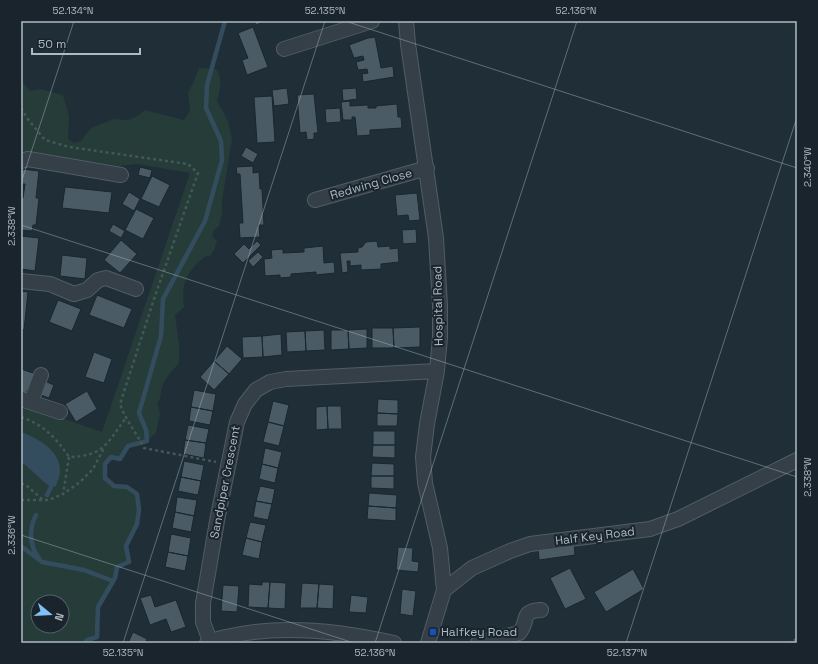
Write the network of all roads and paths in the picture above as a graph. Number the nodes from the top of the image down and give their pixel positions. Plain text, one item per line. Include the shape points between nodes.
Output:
1 (372, 21) edge
2 (406, 21) edge
3 (284, 49) dead end
4 (21, 108) edge
5 (21, 161) edge
6 (427, 168) junction
7 (121, 175) dead end
8 (316, 200) dead end
9 (21, 282) edge
10 (136, 289) dead end
11 (437, 371) junction
12 (41, 375) dead end
13 (26, 400) edge
14 (60, 412) dead end
15 (21, 417) edge
16 (125, 418) junction
17 (104, 448) junction
18 (69, 457) junction
19 (797, 460) edge
20 (228, 465) junction
21 (21, 483) edge
22 (63, 494) junction
23 (21, 500) edge
24 (43, 500) junction
25 (444, 590) junction
26 (541, 610) dead end
27 (266, 637) edge
28 (797, 640) edge
29 (208, 642) edge
30 (394, 643) edge
31 (428, 643) edge
32 (478, 643) edge
33 (788, 643) edge

1 - 3 street
2 - 6 street, Hospital Road
4 - 16 path via 45,140 70,147 188,164 198,173 120,404
5 - 7 street via 28,159
6 - 8 street, Redwing Close
6 - 11 street, Hospital Road via 436,238 440,306
9 - 10 street via 50,284 74,294 87,290 98,280 106,278
11 - 20 street, Sandpiper Crescent via 270,382 256,390 245,404 237,422
11 - 25 street, Hospital Road via 423,457 425,482 440,548
12 - 13 street
13 - 14 street
15 - 18 path via 45,428
16 - 17 path
16 - 20 path via 144,448
17 - 18 path via 90,455
17 - 22 path via 93,469
18 - 22 path
19 - 25 street, Half Key Road via 678,519 650,529 530,544 472,568
20 - 29 street, Sandpiper Crescent via 203,603 203,622
21 - 24 path
22 - 24 path
23 - 24 path
25 - 31 street
26 - 32 street via 529,612 519,633
27 - 29 street via 252,632
27 - 30 street via 298,630 360,636
28 - 33 path

